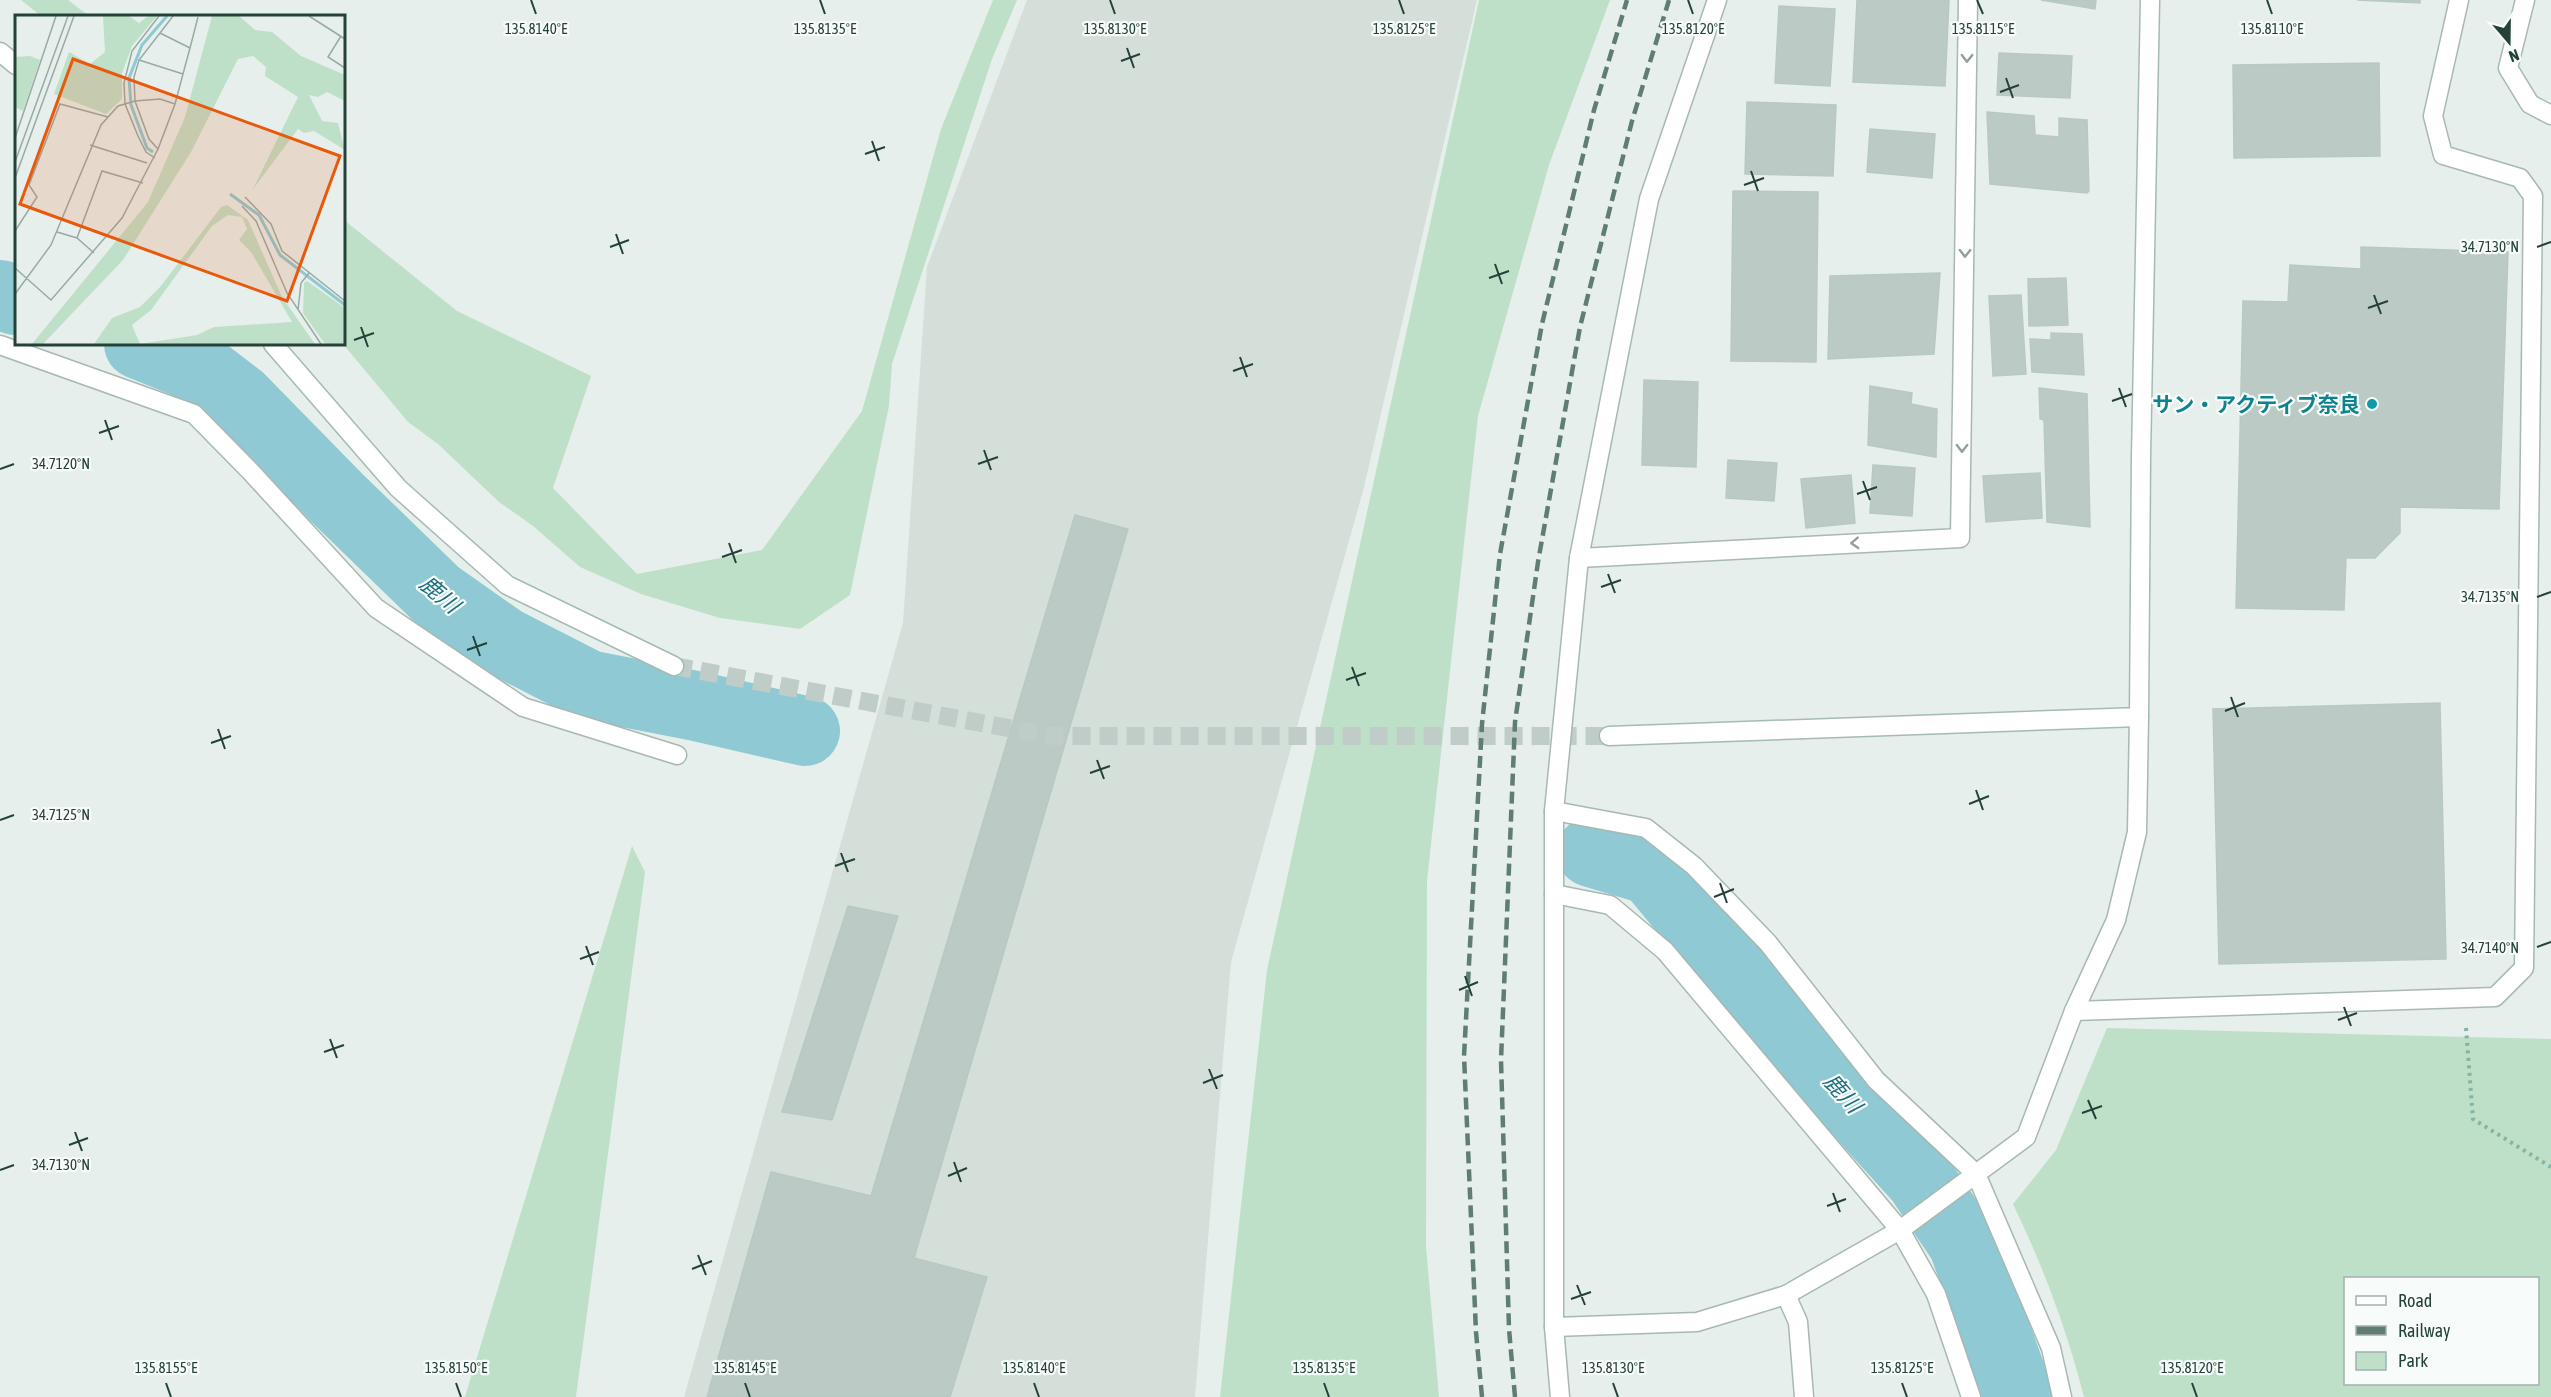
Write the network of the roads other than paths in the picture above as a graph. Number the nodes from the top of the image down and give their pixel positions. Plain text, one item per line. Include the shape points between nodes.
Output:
1 (1717, 0) edge
2 (1968, 0) edge
3 (2150, 0) edge
4 (2458, 0) edge
5 (2525, 0) edge
6 (0, 52) edge
7 (15, 63) edge
8 (2551, 116) edge
9 (0, 345) edge
10 (274, 345) edge
11 (1579, 558) junction
12 (674, 666) tunnel mouth
13 (2139, 717) junction
14 (1609, 736) tunnel mouth
15 (677, 755) dead end
16 (1554, 810) junction
17 (1554, 894) junction
18 (2074, 1011) junction
19 (1976, 1174) junction
20 (1900, 1230) junction
21 (1786, 1295) junction
22 (1554, 1327) junction
23 (1560, 1397) edge
24 (1804, 1397) edge
25 (1971, 1397) edge
26 (2062, 1397) edge

1 - 11 street via 1650,199
2 -> 11 street via 1960,538
3 - 13 street
4 - 18 street via 2433,116 2443,155 2520,178 2533,196 2524,968 2495,997
5 - 8 street via 2508,68 2530,104
6 - 7 street
9 - 15 street via 194,414 376,608 523,707
10 - 12 street via 398,488 507,585
11 - 16 street
13 - 14 street
13 - 18 street via 2137,832 2116,920
16 - 17 street
16 - 19 street via 1646,828 1694,866 1767,943 1876,1080
17 - 20 street via 1610,905 1665,951
17 - 22 street
18 - 19 street via 2026,1137
19 - 20 street
19 - 26 street via 2051,1348
20 - 21 street
20 - 25 street via 1936,1294
21 - 22 street via 1696,1322
21 - 24 street via 1798,1322
22 - 23 street

